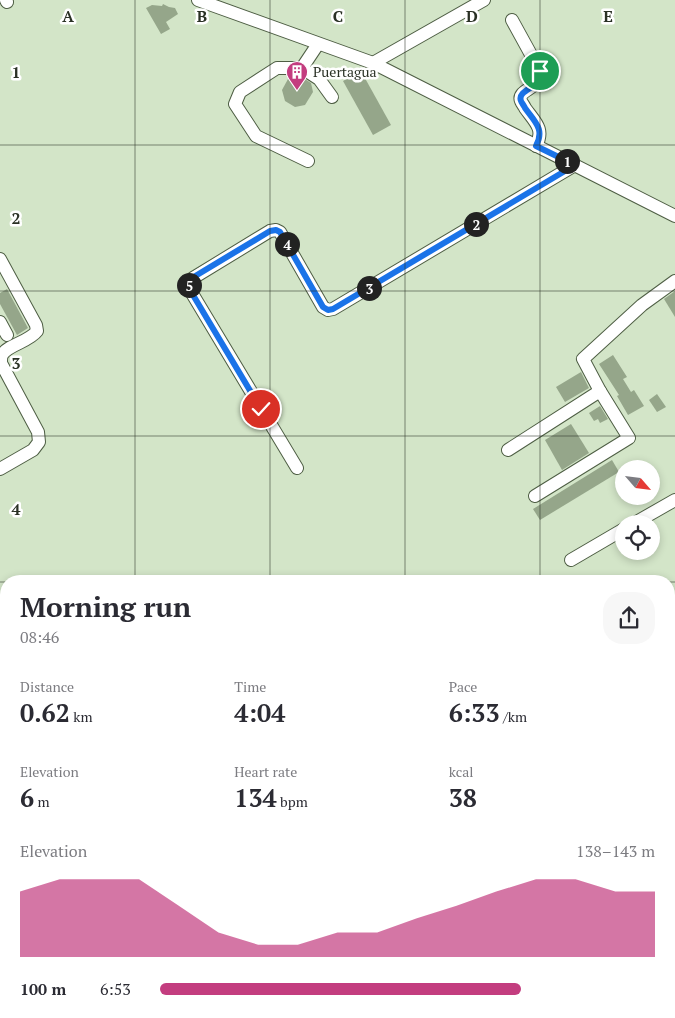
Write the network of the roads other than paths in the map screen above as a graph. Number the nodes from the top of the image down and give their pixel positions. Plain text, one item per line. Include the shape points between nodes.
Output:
1 (198, 0) edge
2 (484, 0) edge
3 (512, 20) dead end
4 (318, 44) junction
5 (373, 63) junction
6 (302, 68) junction
7 (332, 97) dead end
8 (536, 146) junction
9 (308, 161) dead end
10 (575, 165) junction
11 (675, 216) edge
12 (0, 259) edge
13 (675, 281) edge
14 (0, 322) edge
15 (7, 335) dead end
16 (600, 391) junction
17 (508, 450) dead end
18 (297, 468) dead end
19 (0, 469) edge
20 (535, 496) dead end
21 (675, 500) edge
22 (649, 515) edge
23 (615, 534) edge
24 (571, 560) dead end

1 - 4 street
2 - 5 street
3 - 8 street via 540,71 540,79 520,96 538,126 540,138
4 - 5 street
4 - 6 street
5 - 8 street
6 - 7 street via 318,79
6 - 9 street via 277,68 240,92 234,104 256,136
8 - 10 street
10 - 11 street
10 - 18 street via 333,309 323,307 276,230 192,278 188,283 190,290
12 - 19 street via 36,325 34,336 6,351 1,364 38,432 38,442 33,450
13 - 16 street via 642,305 583,360
14 - 15 street
16 - 17 street
16 - 20 street via 629,438
21 - 22 street
23 - 24 street

